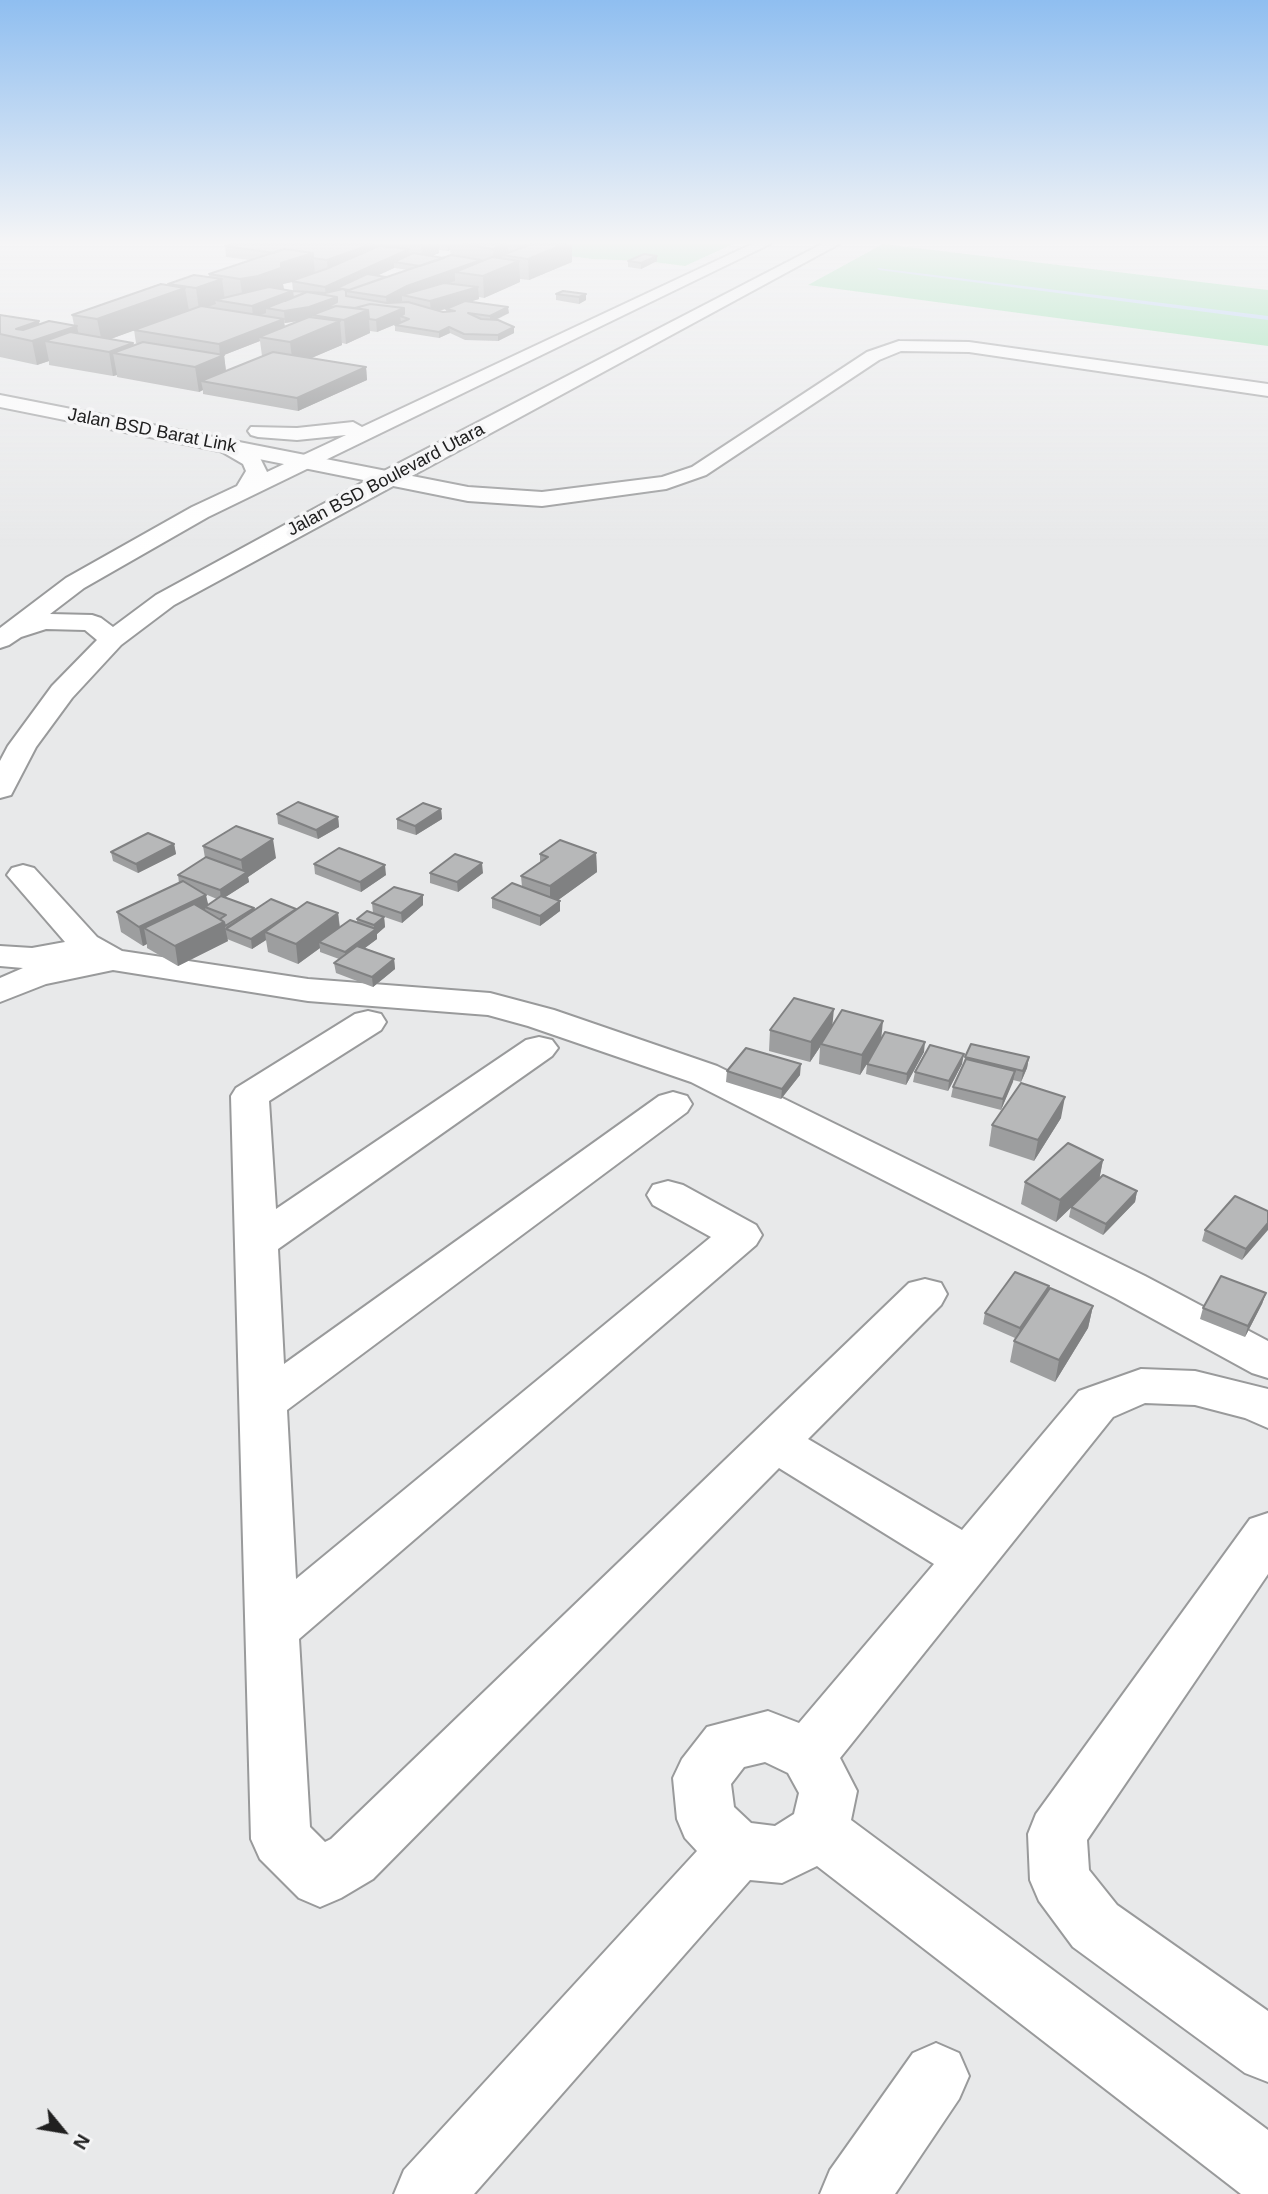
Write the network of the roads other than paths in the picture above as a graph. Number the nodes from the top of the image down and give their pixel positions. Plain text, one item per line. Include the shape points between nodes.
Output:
1 (548, 346) edge
2 (638, 346) edge
3 (898, 346) edge
4 (959, 346) edge
5 (1268, 390) edge
6 (0, 401) edge
7 (119, 404) dead end
8 (75, 415) junction
9 (392, 421) junction
10 (226, 446) junction
11 (337, 447) junction
12 (305, 462) junction
13 (418, 462) junction
14 (385, 463) junction
15 (455, 470) dead end
16 (480, 474) dead end
17 (246, 489) junction
18 (604, 489) junction
19 (3, 638) edge
20 (112, 640) junction
21 (0, 789) edge
22 (23, 875) dead end
23 (99, 952) junction
24 (0, 956) edge
25 (0, 991) edge
26 (368, 1023) dead end
27 (539, 1048) dead end
28 (673, 1104) dead end
29 (668, 1195) dead end
30 (256, 1243) junction
31 (925, 1294) dead end
32 (1268, 1361) edge
33 (262, 1404) junction
34 (1268, 1409) edge
35 (777, 1443) junction
36 (1268, 1533) edge
37 (969, 1560) junction
38 (272, 1630) junction
39 (808, 1755) junction
40 (819, 1831) junction
41 (737, 1850) junction
42 (1268, 2050) edge
43 (936, 2076) dead end
44 (1268, 2172) edge
45 (428, 2194) edge
46 (854, 2194) edge

1 - 9 street
2 - 13 street, Jalan BSD Boulevard Utara
3 - 18 street via 873,356 699,471 666,483
4 - 5 street
6 - 8 street, Jalan BSD Barat Link
7 - 8 street via 127,411 105,418
8 - 10 street, Jalan BSD Barat Link
9 - 11 street
9 - 11 street, Jalan BSD Barat Link via 297,434 251,429
10 - 12 street, Jalan BSD Barat Link
10 - 17 street via 252,460 257,471
11 - 12 street
11 - 14 street, Jalan BSD Barat Link
12 - 14 street, Jalan BSD Barat Link
12 - 17 street
13 - 14 street
13 - 15 street
14 - 18 street via 468,494 542,499
14 - 20 street, Jalan BSD Boulevard Utara via 165,600
16 - 18 street
17 - 19 street via 75,583
19 - 20 street via 43,621 64,620 92,623
20 - 21 street, Jalan BSD Boulevard Utara via 62,692 22,746
22 - 23 street
23 - 24 street
23 - 25 street
23 - 32 street via 308,990 490,1004 691,1069 1130,1287
26 - 30 street via 250,1096
27 - 30 street
28 - 33 street
29 - 38 street via 741,1235
30 - 33 street
31 - 35 street
33 - 38 street
34 - 37 street via 1195,1388 1141,1386 1096,1404
35 - 37 street
35 - 38 street via 352,1859 320,1878 281,1839
36 - 42 street via 1057,1834 1060,1880 1095,1926
37 - 39 street
39 - 40 street via 828,1791
39 - 41 street via 768,1736 727,1745 702,1778 706,1819
40 - 41 street via 782,1855
40 - 44 street
41 - 45 street
43 - 46 street

